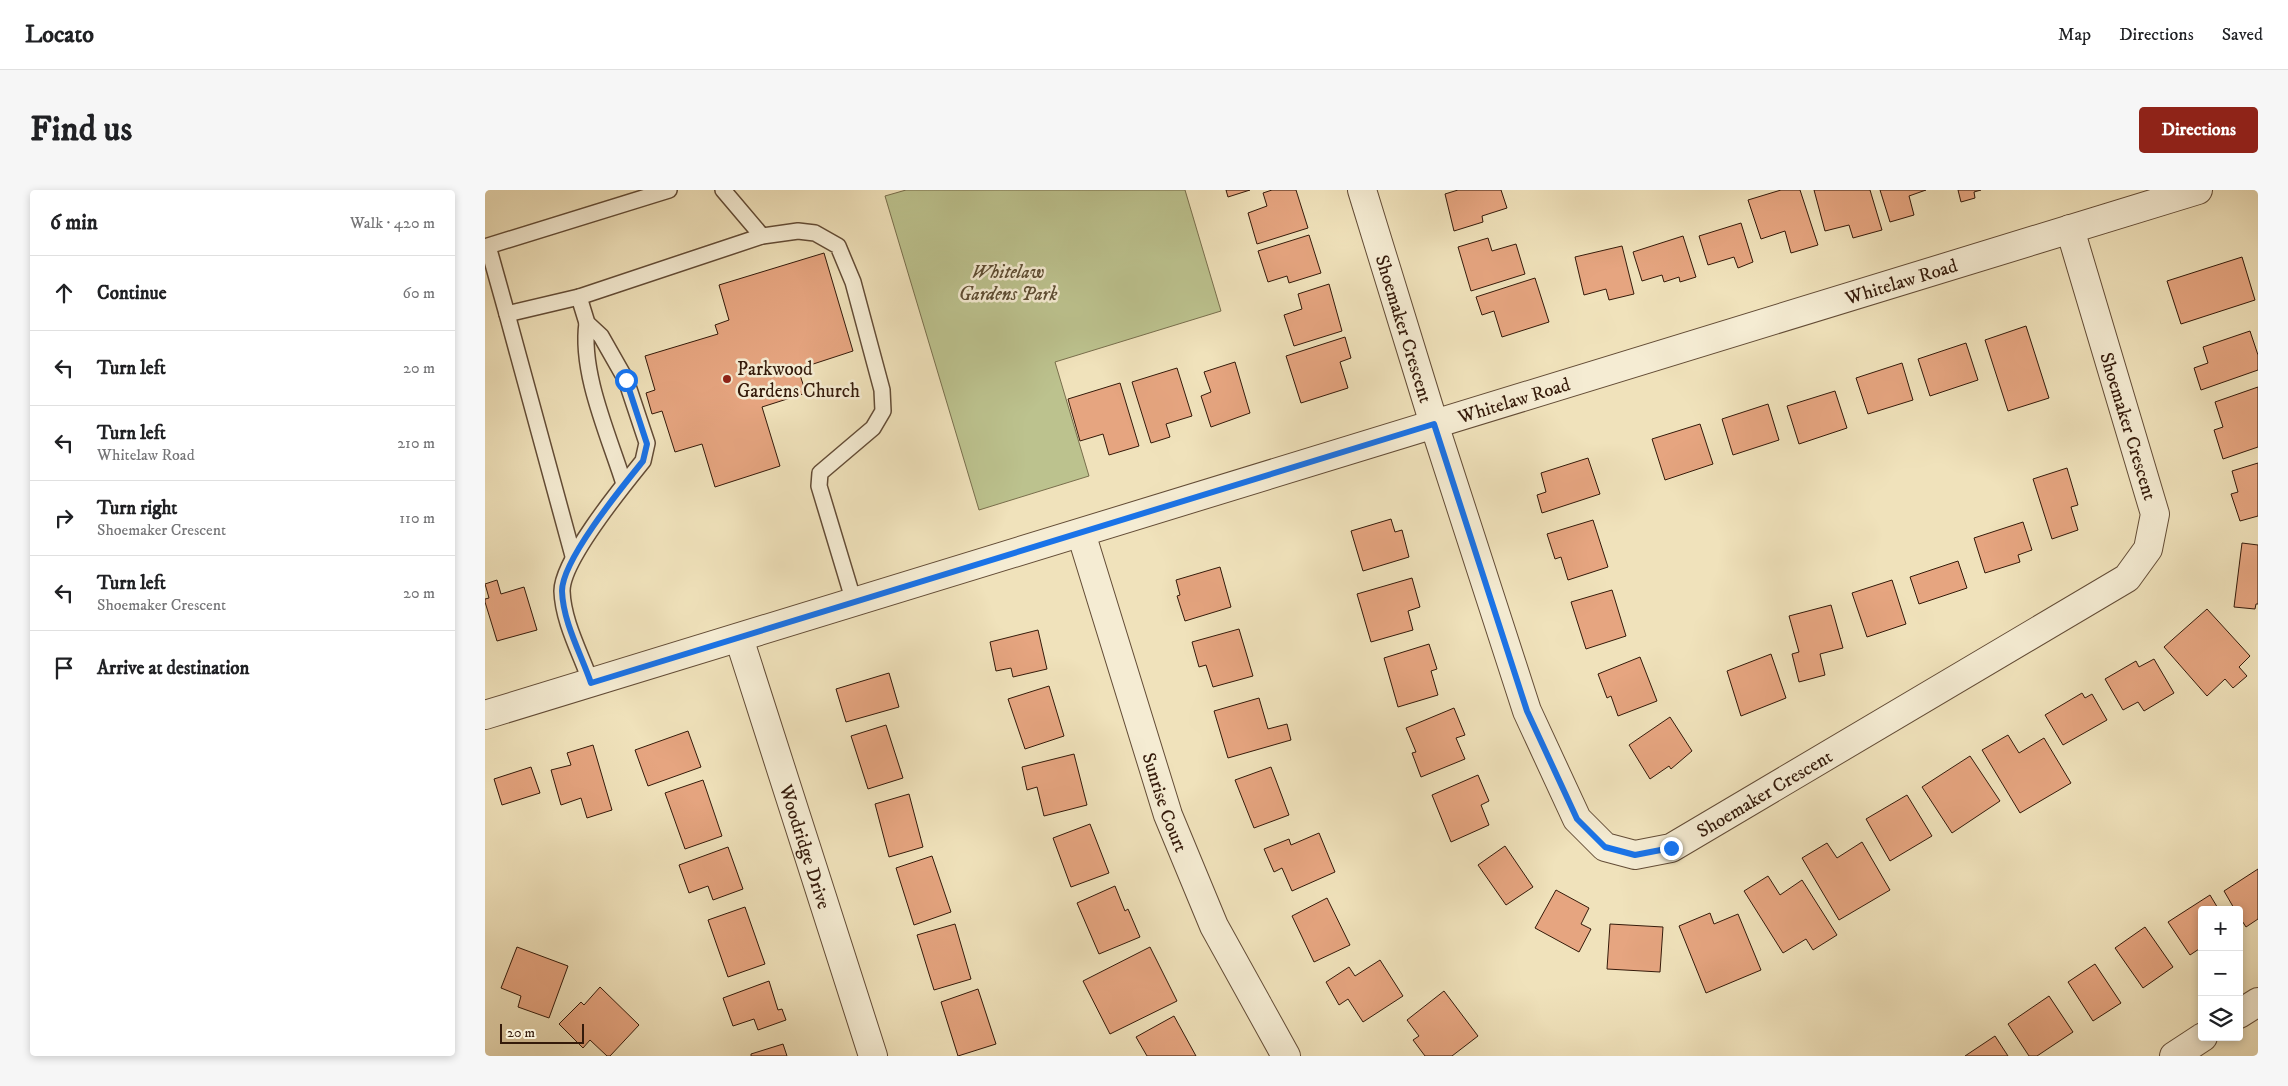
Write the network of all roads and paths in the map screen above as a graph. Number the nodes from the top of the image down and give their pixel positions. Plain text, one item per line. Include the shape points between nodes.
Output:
1 (669, 190) edge
2 (723, 190) edge
3 (1362, 190) edge
4 (2198, 190) edge
5 (2070, 229) junction
6 (762, 236) junction
7 (579, 297) junction
8 (507, 314) junction
9 (587, 323) junction
10 (1434, 424) junction
11 (624, 484) junction
12 (1081, 533) junction
13 (573, 556) junction
14 (854, 602) junction
15 (739, 638) junction
16 (591, 683) junction
17 (485, 716) edge
18 (2258, 1002) edge
19 (2243, 1011) edge
20 (2198, 1040) edge
21 (873, 1056) edge
22 (1286, 1056) edge
23 (2175, 1056) edge

1 - 8 lane via 487,246
2 - 6 lane
3 - 10 street, Shoemaker Crescent
4 - 5 street, Whitelaw Road
5 - 10 street, Whitelaw Road
5 - 10 street, Shoemaker Crescent via 2155,514 2148,549 2127,578 1671,848 1635,855 1605,847 1577,819 1527,711
6 - 7 lane
6 - 14 lane via 798,231 815,233 838,246 853,282 882,390 883,411 873,428 820,473 819,486
7 - 8 lane
7 - 9 lane
8 - 13 lane
9 - 11 lane via 584,344 588,372
9 - 11 lane via 601,336 626,380 647,444 643,461
10 - 12 street, Whitelaw Road
11 - 13 lane
12 - 14 street, Whitelaw Road
12 - 22 street, Sunrise Court via 1168,815 1214,926
13 - 16 lane via 562,588 564,607
14 - 15 street, Whitelaw Road
15 - 16 street, Whitelaw Road
15 - 21 street, Woodridge Drive
16 - 17 street, Whitelaw Road
18 - 19 street
20 - 23 street

